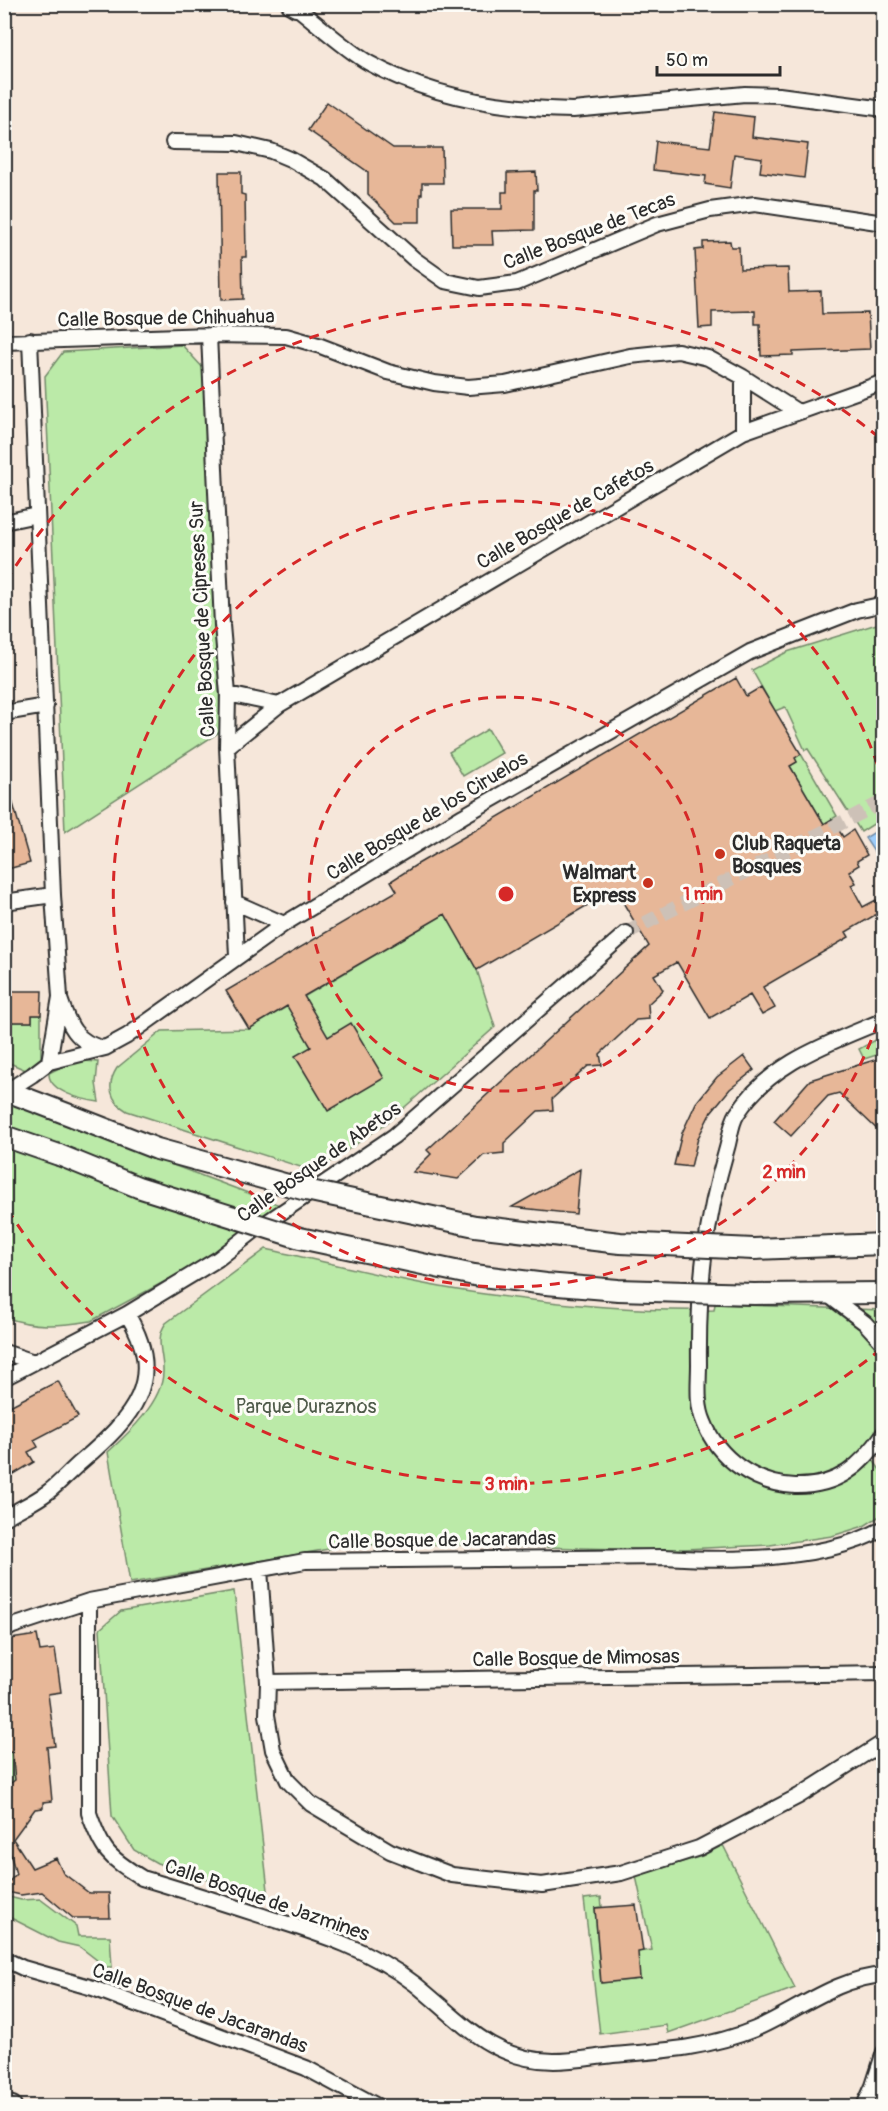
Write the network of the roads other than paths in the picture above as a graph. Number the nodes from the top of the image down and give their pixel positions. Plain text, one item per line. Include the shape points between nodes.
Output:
1 (294, 5) edge
2 (884, 109) edge
3 (173, 142) dead end
4 (884, 222) edge
5 (209, 335) junction
6 (30, 340) junction
7 (4, 342) edge
8 (743, 377) junction
9 (884, 382) edge
10 (798, 412) junction
11 (744, 432) junction
12 (37, 515) junction
13 (4, 522) edge
14 (884, 604) edge
15 (228, 694) junction
16 (279, 705) junction
17 (46, 706) junction
18 (4, 713) edge
19 (227, 747) junction
20 (53, 895) junction
21 (4, 902) edge
22 (234, 903) junction
23 (284, 924) junction
24 (626, 933) tunnel mouth
25 (237, 956) junction
26 (60, 997) junction
27 (884, 1020) edge
28 (105, 1048) junction
29 (49, 1062) junction
30 (6, 1090) edge
31 (4, 1136) edge
32 (884, 1244) edge
33 (884, 1293) edge
34 (828, 1294) junction
35 (127, 1314) junction
36 (884, 1344) edge
37 (4, 1352) edge
38 (34, 1362) junction
39 (4, 1378) edge
40 (884, 1433) edge
41 (4, 1518) edge
42 (884, 1528) edge
43 (260, 1569) junction
44 (89, 1601) junction
45 (4, 1631) edge
46 (884, 1673) edge
47 (268, 1682) junction
48 (884, 1742) edge
49 (4, 1959) edge
50 (884, 1975) edge
51 (884, 2052) edge
52 (4, 2104) edge
53 (12, 2106) edge
54 (377, 2106) edge
55 (864, 2106) edge

1 - 2 street via 368,62 416,83 493,104 573,110 768,94
3 - 4 street, Calle Bosque de Tecas via 236,143 290,159 325,179 414,259 445,281 479,288 517,283 657,224 710,210 755,204
5 - 6 street, Calle Bosque de Chihuahua
5 - 8 street, Calle Bosque de Chihuahua via 286,336 388,372 468,387 505,384 630,356 678,351 708,358
5 - 15 street, Calle Bosque de Cipreses Sur
6 - 7 street, Calle Bosque de Chihuahua
6 - 12 street
8 - 10 street, Calle Bosque de Chihuahua
8 - 11 street
9 - 10 street, Calle Bosque de Cafetos
10 - 11 street, Calle Bosque de Cafetos
11 - 16 street, Calle Bosque de Cafetos
12 - 13 street
12 - 17 street
14 - 23 street, Calle Bosque de los Ciruelos via 857,610 750,652 463,816
15 - 16 street
15 - 19 street, Calle Bosque de Cipreses Sur
16 - 19 street, Calle Bosque de Cafetos
17 - 18 street
17 - 20 street
19 - 22 street, Calle Bosque de Cipreses Sur
20 - 21 street
20 - 26 street
22 - 23 street
22 - 25 street, Calle Bosque de Cipreses Sur
23 - 25 street, Calle Bosque de los Ciruelos
24 - 35 street, Calle Bosque de Abetos via 394,1136 218,1259
25 - 28 street, Calle Bosque de los Ciruelos
26 - 28 street via 75,1032 88,1043
26 - 29 street
27 - 40 street via 798,1057 764,1082 736,1115 706,1237 698,1316 699,1408 710,1436 742,1469 782,1485 823,1483 849,1473
28 - 29 street, Calle Bosque de los Ciruelos
29 - 30 street, Calle Bosque de los Ciruelos
30 - 32 main road, bridge via 157,1149 306,1190 476,1226 620,1243 754,1249
31 - 34 main road, bridge via 138,1187 300,1238 474,1275 618,1290
33 - 34 main road
34 - 36 street via 865,1323
35 - 38 street, Calle Bosque de Abetos
35 - 41 street via 141,1341 145,1364 143,1387 132,1409 108,1439 47,1493
37 - 38 street
38 - 39 street, Calle Bosque de Abetos
42 - 43 street, Calle Bosque de Jacarandas via 846,1544 719,1560 664,1557 305,1561
43 - 44 street, Calle Bosque de Jacarandas
43 - 47 street
44 - 45 street, Calle Bosque de Jacarandas
44 - 50 street, Calle Bosque de Jazmines via 89,1813 99,1841 116,1862 142,1878 344,1942 415,1984 484,2042 518,2056 554,2061 686,2049 756,2029 834,1988 868,1976
46 - 47 street, Calle Bosque de Mimosas
47 - 48 street via 267,1715 273,1750 288,1781 311,1804 390,1851 452,1875 542,1885 621,1873 699,1848 799,1796
49 - 54 street, Calle Bosque de Jacarandas via 306,2068
51 - 55 street
52 - 53 street

